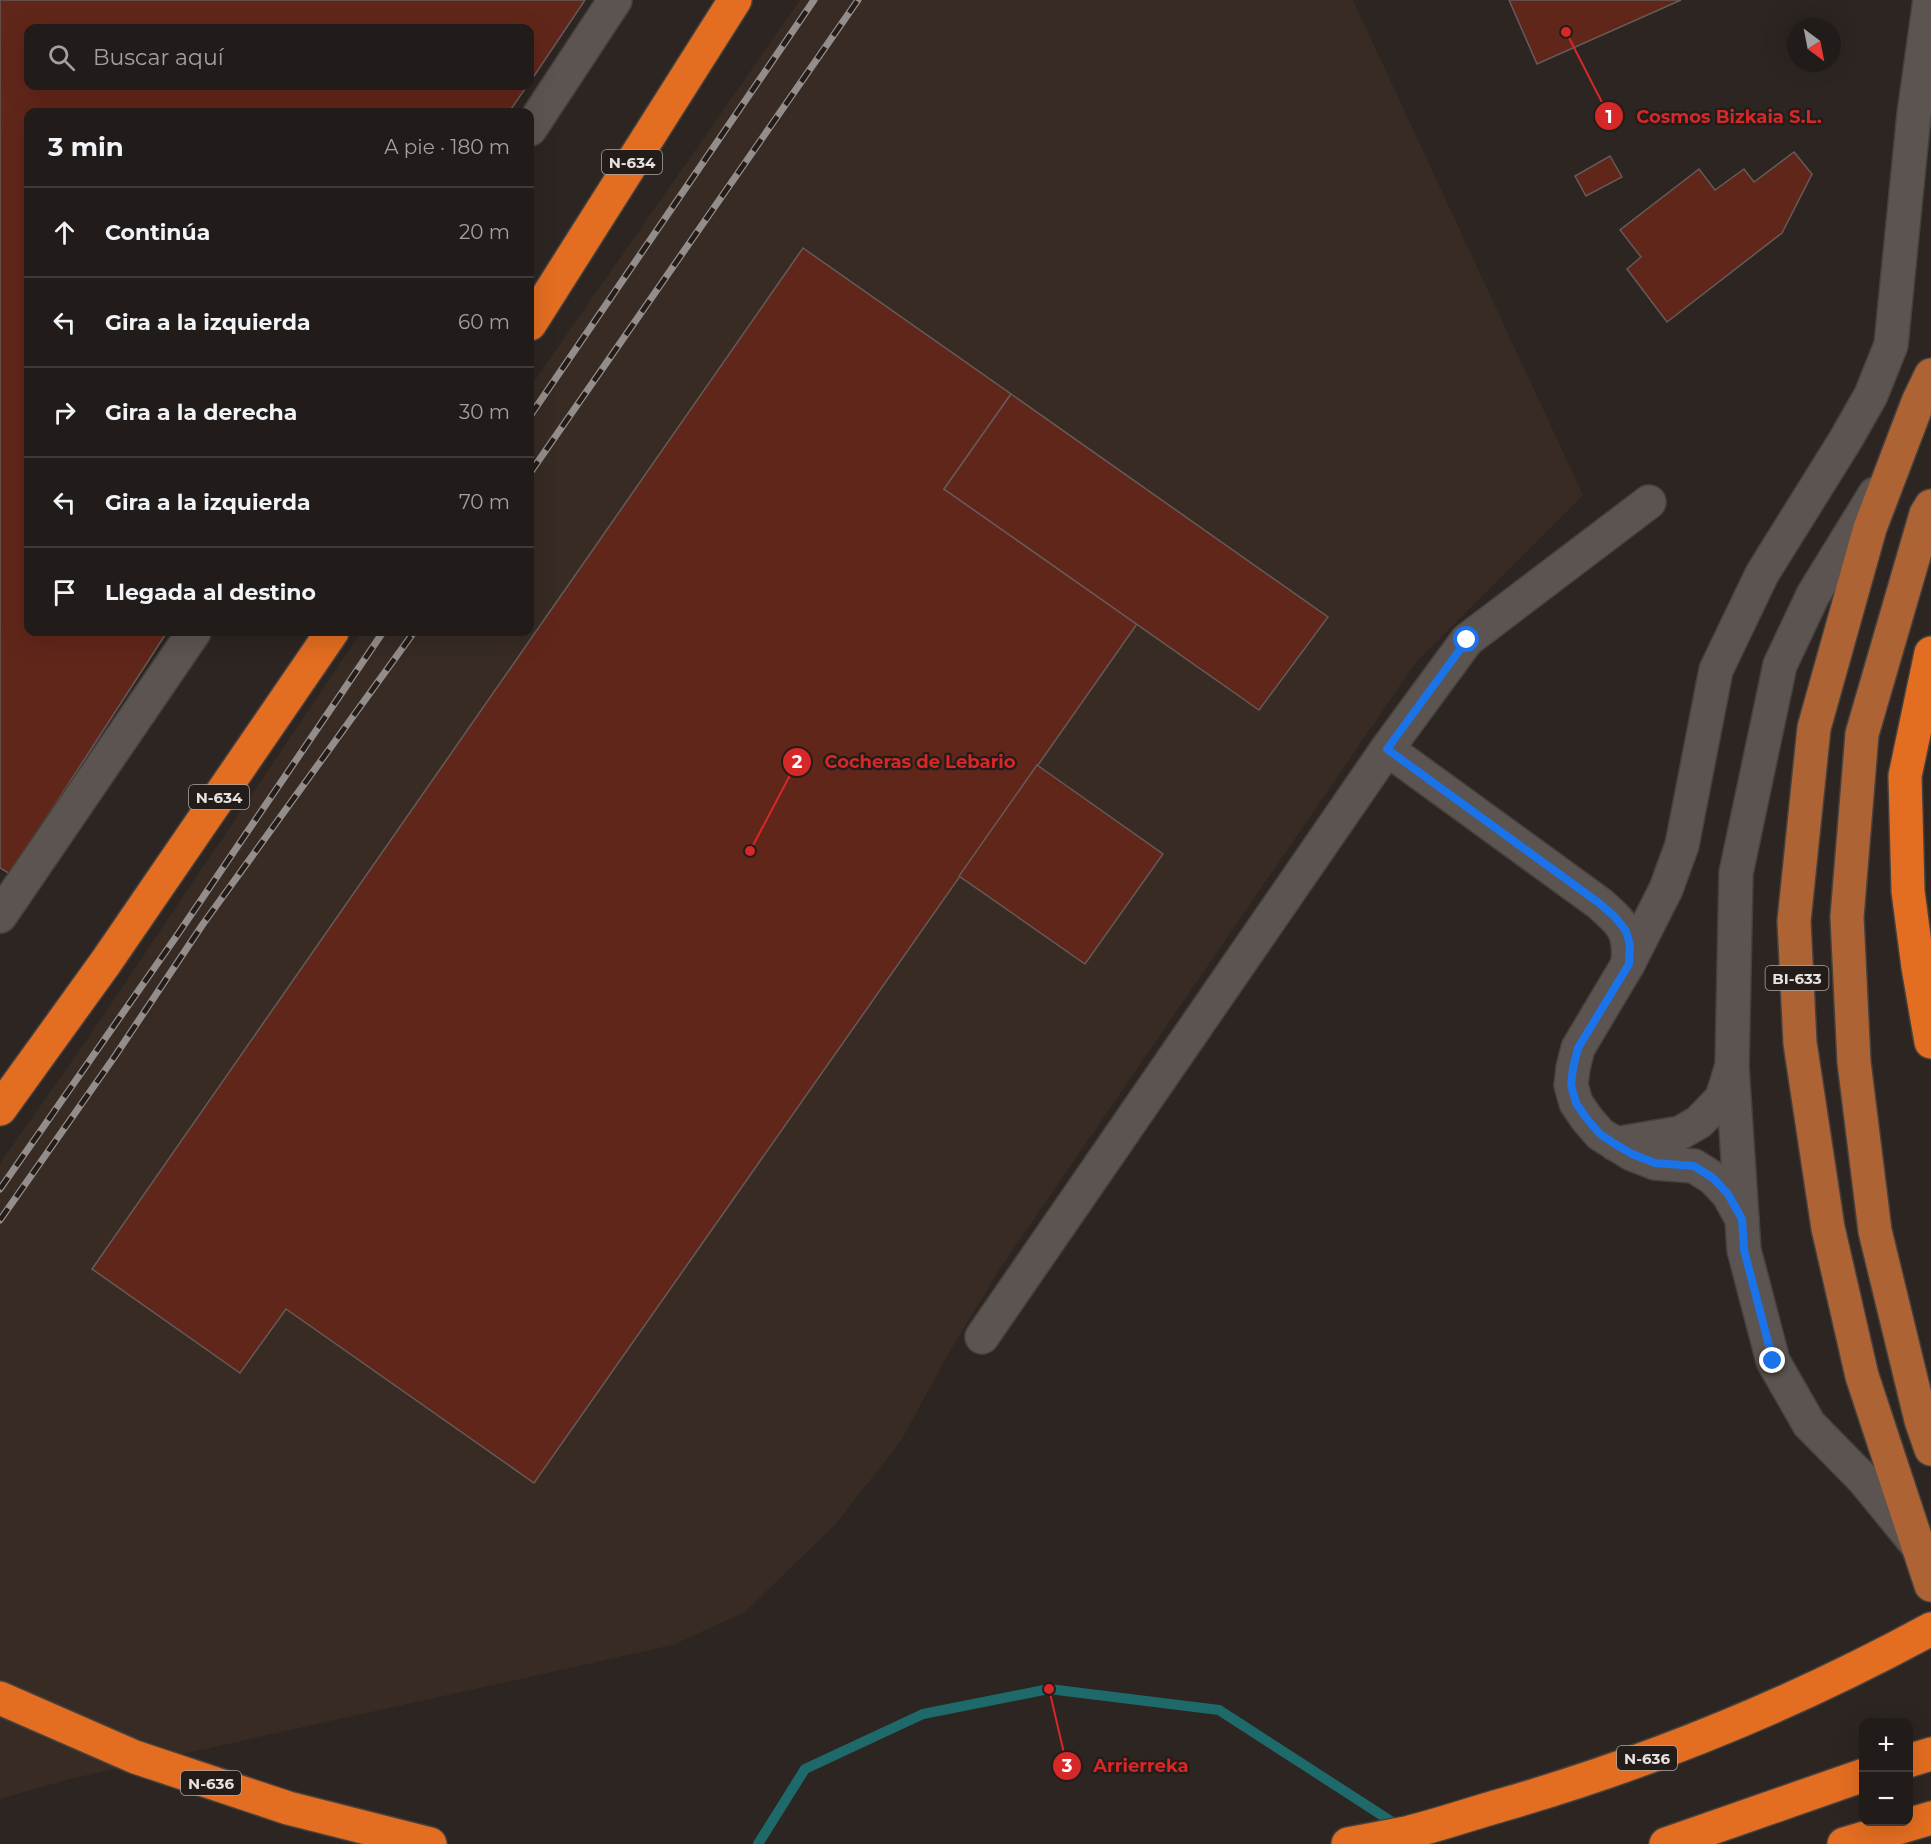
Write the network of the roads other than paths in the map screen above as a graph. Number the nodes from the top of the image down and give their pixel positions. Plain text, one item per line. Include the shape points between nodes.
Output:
1 (615, 0) edge
2 (735, 0) edge
3 (1930, 0) edge
4 (534, 123) edge
5 (534, 318) edge
6 (1931, 375) edge
7 (1895, 462) junction
8 (1649, 502) dead end
9 (1931, 506) edge
10 (191, 636) edge
11 (329, 636) edge
12 (1931, 653) edge
13 (1387, 749) junction
14 (0, 916) edge
15 (106, 962) junction
16 (1629, 964) junction
17 (1931, 1042) edge
18 (1732, 1067) junction
19 (0, 1083) edge
20 (0, 1108) edge
21 (1615, 1144) junction
22 (1742, 1219) junction
23 (982, 1337) dead end
24 (1931, 1449) edge
25 (1918, 1547) junction
26 (1931, 1585) edge
27 (1931, 1629) edge
28 (0, 1698) edge
29 (1931, 1754) edge
30 (1913, 1759) edge
31 (1854, 1778) edge
32 (1931, 1818) edge
33 (1851, 1842) edge
34 (430, 1844) edge
35 (1348, 1844) edge
36 (1666, 1844) edge

1 - 4 street
2 - 5 highway, N-634
3 - 16 street via 1914,114 1891,345 1871,395 1762,574 1716,670 1682,845 1666,889
6 - 7 main road, BI-633
7 - 18 street via 1813,595 1780,665 1736,873
7 - 25 main road, BI-633 via 1870,528 1814,728 1794,921 1800,1043 1828,1228 1862,1376
8 - 13 street via 1467,640
9 - 24 main road, BI-633 via 1862,734 1847,917 1854,1062 1875,1230
10 - 14 street
11 - 15 highway, N-634
12 - 17 highway via 1905,776 1908,891
13 - 16 street via 1615,917 1626,931
13 - 23 street
15 - 19 street
15 - 20 highway, N-634
16 - 21 street via 1578,1048 1571,1085 1576,1103 1587,1119
18 - 21 street via 1722,1098 1699,1122 1680,1133
18 - 22 street
21 - 22 street via 1655,1163 1694,1166 1728,1194
22 - 25 street via 1744,1250 1773,1361 1809,1424 1864,1480
25 - 26 main road, BI-633
27 - 35 highway, N-636 via 1765,1711 1638,1761 1407,1833
28 - 34 highway, N-636 via 146,1761 288,1808
29 - 30 highway
31 - 36 highway
32 - 33 highway

